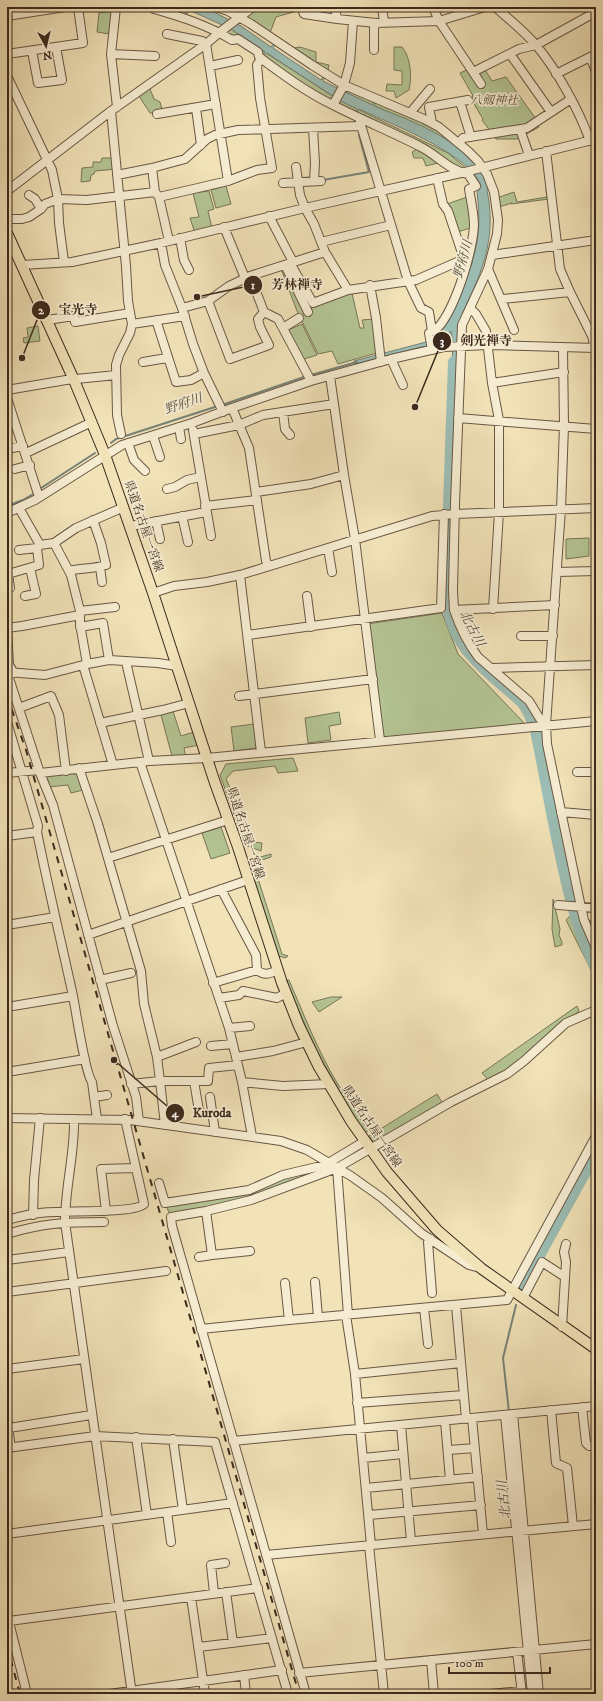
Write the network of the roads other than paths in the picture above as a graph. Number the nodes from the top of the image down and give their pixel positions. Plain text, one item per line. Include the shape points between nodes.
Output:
1 (65, 7) edge
2 (76, 7) edge
3 (116, 7) edge
4 (216, 7) edge
5 (253, 7) edge
6 (301, 7) edge
7 (335, 7) edge
8 (382, 7) edge
9 (433, 7) edge
10 (485, 7) edge
11 (495, 7) edge
12 (154, 8) dead end
13 (596, 12) edge
14 (7, 16) edge
15 (240, 17) junction
16 (338, 18) junction
17 (353, 21) junction
18 (438, 21) junction
19 (380, 22) junction
20 (220, 32) junction
21 (167, 34) dead end
22 (206, 44) junction
23 (536, 45) junction
24 (56, 47) junction
25 (374, 50) dead end
26 (32, 52) junction
27 (7, 54) edge
28 (110, 54) junction
29 (510, 54) junction
30 (155, 56) dead end
31 (593, 56) edge
32 (261, 58) junction
33 (238, 60) dead end
34 (210, 66) junction
35 (596, 71) edge
36 (473, 72) junction
37 (556, 74) junction
38 (7, 76) edge
39 (481, 84) dead end
40 (343, 85) junction
41 (430, 89) dead end
42 (571, 99) junction
43 (216, 104) junction
44 (333, 105) junction
45 (196, 108) junction
46 (114, 109) junction
47 (551, 112) junction
48 (410, 113) junction
49 (157, 114) dead end
50 (360, 122) junction
51 (432, 123) junction
52 (313, 128) junction
53 (266, 129) junction
54 (520, 129) junction
55 (220, 134) junction
56 (471, 137) junction
57 (593, 140) edge
58 (459, 143) junction
59 (202, 145) junction
60 (546, 151) junction
61 (529, 155) junction
62 (48, 160) junction
63 (296, 167) dead end
64 (481, 167) junction
65 (152, 168) junction
66 (464, 172) junction
67 (116, 175) junction
68 (437, 178) junction
69 (228, 181) junction
70 (298, 182) junction
71 (283, 184) dead end
72 (7, 191) edge
73 (382, 191) junction
74 (29, 195) dead end
75 (157, 195) junction
76 (118, 197) junction
77 (58, 199) junction
78 (305, 208) junction
79 (41, 209) junction
80 (269, 216) junction
81 (7, 219) edge
82 (391, 225) junction
83 (224, 227) junction
84 (7, 233) edge
85 (180, 238) junction
86 (596, 240) edge
87 (165, 242) junction
88 (321, 242) junction
89 (557, 246) junction
90 (123, 251) junction
91 (325, 252) junction
92 (492, 255) junction
93 (466, 259) junction
94 (64, 262) junction
95 (289, 263) junction
96 (22, 265) junction
97 (488, 269) junction
98 (189, 270) dead end
99 (247, 277) junction
100 (408, 281) junction
101 (370, 285) junction
102 (348, 290) junction
103 (570, 292) junction
104 (502, 300) junction
105 (208, 301) junction
106 (471, 309) junction
107 (183, 312) junction
108 (264, 312) junction
109 (308, 312) dead end
110 (130, 313) junction
111 (299, 318) dead end
112 (47, 320) junction
113 (156, 320) junction
114 (132, 324) junction
115 (283, 328) junction
116 (514, 330) dead end
117 (431, 334) junction
118 (457, 345) junction
119 (488, 345) junction
120 (431, 348) junction
121 (563, 348) junction
122 (595, 348) edge
123 (167, 358) junction
124 (380, 358) junction
125 (391, 359) junction
126 (143, 362) dead end
127 (564, 372) junction
128 (204, 373) junction
129 (116, 375) junction
130 (330, 376) junction
131 (309, 377) junction
132 (74, 380) junction
133 (492, 383) junction
134 (402, 385) dead end
135 (7, 390) edge
136 (7, 398) edge
137 (334, 404) junction
138 (221, 408) junction
139 (232, 408) junction
140 (283, 412) junction
141 (458, 418) junction
142 (499, 420) junction
143 (92, 422) junction
144 (192, 423) junction
145 (239, 425) junction
146 (564, 426) junction
147 (180, 427) junction
148 (596, 429) edge
149 (121, 434) dead end
150 (194, 434) junction
151 (290, 435) dead end
152 (153, 436) junction
153 (182, 439) dead end
154 (128, 443) junction
155 (12, 448) dead end
156 (25, 450) junction
157 (105, 455) junction
158 (160, 457) dead end
159 (30, 465) junction
160 (15, 469) dead end
161 (145, 471) dead end
162 (344, 475) junction
163 (200, 477) junction
164 (167, 489) dead end
165 (38, 493) junction
166 (256, 496) junction
167 (19, 508) junction
168 (124, 508) junction
169 (596, 508) edge
170 (205, 509) junction
171 (561, 509) junction
172 (499, 512) junction
173 (7, 513) edge
174 (450, 514) junction
175 (182, 516) junction
176 (93, 520) junction
177 (156, 521) junction
178 (131, 526) junction
179 (210, 536) dead end
180 (160, 539) dead end
181 (355, 539) junction
182 (188, 542) dead end
183 (54, 543) junction
184 (38, 546) junction
185 (328, 548) junction
186 (19, 550) dead end
187 (269, 566) junction
188 (100, 567) junction
189 (30, 568) junction
190 (69, 571) junction
191 (596, 571) edge
192 (332, 572) dead end
193 (557, 572) junction
194 (240, 575) junction
195 (102, 582) dead end
196 (10, 588) dead end
197 (153, 593) junction
198 (25, 596) dead end
199 (307, 596) dead end
200 (555, 604) junction
201 (114, 607) dead end
202 (493, 609) junction
203 (457, 610) junction
204 (80, 613) junction
205 (366, 619) junction
206 (80, 627) junction
207 (311, 627) junction
208 (7, 628) edge
209 (248, 635) junction
210 (521, 636) dead end
211 (553, 636) junction
212 (484, 655) dead end
213 (109, 660) junction
214 (126, 662) junction
215 (85, 664) junction
216 (596, 665) edge
217 (178, 666) junction
218 (550, 666) junction
219 (492, 668) junction
220 (9, 672) edge
221 (373, 679) junction
222 (254, 694) junction
223 (239, 696) dead end
224 (189, 703) junction
225 (19, 708) junction
226 (138, 715) junction
227 (596, 721) edge
228 (7, 722) edge
229 (100, 723) junction
230 (544, 723) junction
231 (380, 740) junction
232 (261, 752) junction
233 (207, 758) junction
234 (149, 761) junction
235 (140, 762) junction
236 (113, 765) junction
237 (80, 768) junction
238 (66, 771) junction
239 (22, 772) junction
240 (39, 772) junction
241 (577, 772) dead end
242 (596, 772) edge
243 (7, 774) edge
244 (561, 812) junction
245 (596, 815) edge
246 (228, 820) junction
247 (37, 832) junction
248 (7, 836) edge
249 (166, 839) junction
250 (108, 858) junction
251 (248, 880) junction
252 (220, 889) junction
253 (186, 902) junction
254 (558, 905) dead end
255 (580, 907) junction
256 (596, 908) edge
257 (55, 917) junction
258 (127, 922) junction
259 (7, 925) edge
260 (88, 935) junction
261 (596, 948) edge
262 (256, 970) junction
263 (278, 970) junction
264 (131, 973) dead end
265 (100, 980) junction
266 (213, 982) junction
267 (286, 993) junction
268 (73, 996) junction
269 (219, 998) junction
270 (7, 1007) edge
271 (596, 1010) edge
272 (250, 1026) dead end
273 (229, 1028) junction
274 (196, 1042) dead end
275 (307, 1042) junction
276 (233, 1044) junction
277 (211, 1046) dead end
278 (157, 1057) junction
279 (85, 1059) junction
280 (237, 1061) junction
281 (7, 1070) edge
282 (160, 1080) junction
283 (194, 1081) junction
284 (242, 1082) junction
285 (131, 1084) junction
286 (329, 1084) junction
287 (107, 1095) dead end
288 (94, 1097) junction
289 (210, 1097) dead end
290 (199, 1110) dead end
291 (7, 1118) edge
292 (40, 1118) junction
293 (74, 1119) junction
294 (97, 1119) junction
295 (125, 1119) junction
296 (139, 1121) junction
297 (165, 1125) junction
298 (214, 1132) junction
299 (252, 1136) junction
300 (596, 1136) edge
301 (367, 1145) junction
302 (329, 1162) junction
303 (7, 1167) edge
304 (136, 1168) junction
305 (337, 1168) junction
306 (7, 1173) edge
307 (159, 1182) dead end
308 (249, 1190) junction
309 (208, 1196) junction
310 (251, 1200) junction
311 (176, 1201) junction
312 (65, 1211) junction
313 (106, 1211) junction
314 (208, 1211) junction
315 (33, 1214) junction
316 (178, 1216) junction
317 (7, 1220) edge
318 (65, 1222) junction
319 (104, 1222) dead end
320 (7, 1234) edge
321 (431, 1239) junction
322 (566, 1244) dead end
323 (250, 1251) dead end
324 (69, 1252) junction
325 (212, 1255) junction
326 (199, 1257) dead end
327 (7, 1260) edge
328 (482, 1269) junction
329 (166, 1271) dead end
330 (565, 1277) junction
331 (73, 1282) junction
332 (315, 1282) dead end
333 (285, 1283) dead end
334 (512, 1291) junction
335 (7, 1292) edge
336 (432, 1293) dead end
337 (522, 1298) junction
338 (456, 1306) junction
339 (424, 1308) junction
340 (347, 1315) junction
341 (318, 1318) junction
342 (289, 1320) junction
343 (562, 1326) junction
344 (201, 1330) junction
345 (428, 1344) dead end
346 (596, 1349) edge
347 (84, 1359) junction
348 (461, 1363) junction
349 (7, 1369) edge
350 (355, 1374) junction
351 (464, 1395) junction
352 (358, 1403) junction
353 (596, 1407) edge
354 (582, 1408) junction
355 (551, 1410) junction
356 (509, 1414) junction
357 (91, 1415) junction
358 (7, 1418) edge
359 (469, 1418) junction
360 (445, 1421) junction
361 (400, 1425) junction
362 (9, 1428) junction
363 (360, 1430) junction
364 (95, 1436) junction
365 (136, 1437) junction
366 (173, 1438) junction
367 (233, 1441) junction
368 (596, 1445) edge
369 (9, 1448) edge
370 (475, 1448) junction
371 (448, 1450) junction
372 (403, 1454) junction
373 (363, 1458) junction
374 (478, 1478) junction
375 (450, 1480) junction
376 (406, 1483) junction
377 (366, 1488) junction
378 (233, 1503) junction
379 (481, 1505) junction
380 (184, 1510) junction
381 (408, 1511) junction
382 (167, 1512) junction
383 (147, 1515) junction
384 (369, 1515) junction
385 (108, 1520) junction
386 (596, 1524) edge
387 (573, 1526) junction
388 (521, 1531) junction
389 (7, 1534) edge
390 (483, 1534) junction
391 (411, 1541) junction
392 (171, 1542) dead end
393 (370, 1545) junction
394 (266, 1555) junction
395 (225, 1563) dead end
396 (258, 1588) junction
397 (226, 1592) junction
398 (214, 1593) junction
399 (191, 1597) junction
400 (120, 1606) junction
401 (8, 1617) edge
402 (272, 1638) junction
403 (233, 1643) junction
404 (596, 1644) edge
405 (199, 1647) junction
406 (532, 1650) junction
407 (517, 1652) junction
408 (431, 1660) junction
409 (381, 1664) junction
410 (282, 1670) junction
411 (299, 1673) junction
412 (244, 1675) junction
413 (203, 1681) junction
414 (132, 1692) edge
415 (522, 1693) edge
416 (27, 1694) edge
417 (108, 1694) edge
418 (205, 1694) edge
419 (246, 1694) edge
420 (288, 1694) edge
421 (306, 1694) edge
422 (384, 1694) edge
423 (434, 1694) edge
424 (490, 1694) edge
425 (532, 1694) edge
426 (539, 1694) edge

1 - 14 street
2 - 24 street via 83,43
3 - 28 street
4 - 15 street
5 - 15 street
6 - 16 street via 304,14
7 - 16 street
8 - 19 street
9 - 18 street
10 - 18 street
11 - 23 street
12 - 20 street
13 - 23 street
15 - 20 street
15 - 40 street
16 - 17 street
17 - 19 street
17 - 40 street via 350,63
18 - 19 street
18 - 36 street
19 - 25 street via 374,28
20 - 22 street
20 - 32 street via 232,40 238,39 258,52 258,57
21 - 22 street
22 - 34 street
22 - 46 street
23 - 29 street
23 - 37 street
24 - 26 street
24 - 26 street via 62,80 38,83
26 - 27 street
28 - 30 street
28 - 46 street
29 - 36 street
29 - 47 street
31 - 35 street
31 - 37 street
32 - 44 street via 300,86
32 - 53 street via 257,65
33 - 34 street
34 - 43 street
36 - 39 street
37 - 42 street
38 - 62 street
40 - 44 street
40 - 48 street
41 - 48 street
42 - 47 street
42 - 57 street
43 - 45 street
43 - 55 street
44 - 50 street
45 - 49 street
45 - 59 street
46 - 62 street
46 - 67 street
47 - 54 street via 527,128
48 - 51 street
50 - 52 street
50 - 66 street via 422,147 454,170
50 - 73 street
51 - 56 street via 430,108 464,101
51 - 58 street
52 - 53 street
52 - 70 street via 318,181
53 - 55 street via 238,130
53 - 69 street via 272,168 258,170
54 - 56 street
54 - 61 street
55 - 59 street via 207,139
55 - 69 street
56 - 58 street via 463,138
57 - 60 street
58 - 64 street
59 - 65 street via 185,158
60 - 61 street
60 - 89 street
61 - 64 street
62 - 72 street
62 - 77 street
63 - 70 street
64 - 66 street
64 - 92 street via 487,174 496,201 497,227
65 - 67 street
65 - 75 street
66 - 68 street
66 - 93 street via 476,186 469,189 474,226
67 - 76 street
68 - 73 street
68 - 93 street via 443,204
69 - 75 street
70 - 71 street
70 - 78 street
73 - 78 street
73 - 82 street
74 - 79 street via 36,199
75 - 76 street
75 - 87 street
76 - 77 street
76 - 90 street
77 - 79 street via 45,204
77 - 94 street
78 - 80 street
78 - 88 street
79 - 81 street via 22,219
80 - 83 street
80 - 95 street
82 - 88 street
82 - 100 street
83 - 85 street
83 - 99 street
84 - 96 main road, 県道名古屋一宮線
85 - 87 street
85 - 98 street via 184,260
86 - 89 street
87 - 90 street
87 - 107 street via 165,265
88 - 91 street
89 - 92 street
89 - 103 street via 560,269
90 - 94 street
90 - 110 street
91 - 95 street
91 - 102 street
92 - 97 street
93 - 100 street
93 - 117 street via 448,312
94 - 96 street
95 - 99 street
95 - 102 street via 313,302
95 - 109 street
96 - 112 main road, 県道名古屋一宮線
97 - 104 street
97 - 106 street
99 - 105 street
99 - 108 street
100 - 101 street
100 - 117 street via 421,308 429,312
101 - 102 street
101 - 124 street
103 - 104 street
103 - 122 street via 592,336
104 - 116 street
105 - 107 street
105 - 108 street via 230,359 270,345 258,319
106 - 118 street via 462,325
106 - 119 street via 486,331
107 - 113 street
107 - 128 street
108 - 115 street via 278,319
110 - 112 street via 75,322 74,316
110 - 114 street
111 - 115 street
112 - 132 main road, 県道名古屋一宮線
113 - 114 street
113 - 123 street
114 - 129 street via 119,355
115 - 131 street
117 - 120 street
118 - 119 street
118 - 120 street
118 - 141 street
119 - 121 street
119 - 133 street
120 - 125 street
121 - 122 street
121 - 127 street
123 - 126 street
123 - 128 street via 176,382 191,380
124 - 125 street
124 - 130 street
125 - 134 street
127 - 133 street
127 - 146 street
128 - 138 street
129 - 132 street
129 - 149 street via 117,415
130 - 131 street
130 - 137 street
131 - 139 street
132 - 135 street
132 - 143 main road, 県道名古屋一宮線
133 - 142 street
136 - 156 street
137 - 140 street
137 - 162 street
138 - 139 street
138 - 144 street
139 - 145 street
140 - 145 street via 263,415
140 - 151 street via 285,429
141 - 142 street
141 - 174 street
142 - 146 street
142 - 172 street
143 - 156 street
143 - 157 main road, 県道名古屋一宮線
144 - 147 street
144 - 150 street
145 - 150 street
145 - 166 street via 249,448
146 - 148 street
146 - 171 street
147 - 152 street
147 - 153 street
150 - 163 street
152 - 154 street
152 - 158 street
154 - 157 street
154 - 161 street via 134,460
155 - 156 street
156 - 159 street
157 - 165 street
157 - 168 main road, 県道名古屋一宮線
159 - 160 street
159 - 165 street
162 - 166 street
162 - 181 street
163 - 164 street
163 - 170 street
165 - 167 street
166 - 170 street
166 - 187 street via 266,562
167 - 173 street
167 - 184 street
168 - 176 street
168 - 178 main road, 県道名古屋一宮線
169 - 171 street
170 - 175 street
170 - 179 street
171 - 172 street
171 - 193 street
172 - 174 street
172 - 202 street
174 - 181 street via 432,516
174 - 203 street via 453,591
174 - 205 street via 441,608
175 - 177 street
175 - 182 street
176 - 183 street
176 - 188 street via 106,565
177 - 178 street
177 - 180 street
178 - 197 main road, 県道名古屋一宮線
181 - 185 street
181 - 205 street
183 - 184 street
183 - 190 street
184 - 186 street
184 - 189 street via 39,565
185 - 187 street
185 - 192 street
187 - 194 street
188 - 190 street
188 - 195 street
189 - 196 street via 8,574
189 - 198 street via 36,594
190 - 204 street
191 - 193 street
193 - 200 street
194 - 197 street via 174,586
194 - 209 street
197 - 217 main road, 県道名古屋一宮線
199 - 207 street
200 - 202 street
200 - 211 street
201 - 204 street
202 - 203 street
203 - 212 street via 466,631
203 - 219 street via 459,626 468,643
204 - 206 street
204 - 208 street
205 - 207 street
205 - 221 street
206 - 213 street via 103,623
206 - 215 street
207 - 209 street
208 - 220 street
209 - 222 street
210 - 211 street
211 - 218 street
213 - 214 street
213 - 215 street
214 - 217 street
214 - 226 street
215 - 220 street via 45,675
215 - 229 street
216 - 218 street
217 - 224 main road, 県道名古屋一宮線
218 - 219 street
218 - 230 street
219 - 230 street via 529,701
220 - 225 street
221 - 222 street
221 - 231 street
222 - 223 street
222 - 232 street
224 - 226 street
224 - 233 main road, 県道名古屋一宮線
225 - 238 street via 51,696 59,715
225 - 240 street
226 - 229 street
226 - 234 street
227 - 230 street
228 - 239 street
229 - 236 street
230 - 231 street via 528,727
230 - 244 street
231 - 232 street
232 - 233 street
233 - 234 street
233 - 246 main road, 県道名古屋一宮線
234 - 235 street
235 - 236 street
235 - 249 street
236 - 237 street
237 - 238 street
237 - 250 street
238 - 240 street
239 - 240 street
239 - 243 street
239 - 247 street via 38,826
240 - 260 street via 53,805
241 - 242 street
244 - 245 street
244 - 255 street
246 - 249 street
246 - 251 main road, 県道名古屋一宮線
247 - 248 street
247 - 257 street
249 - 250 street
249 - 253 street
250 - 258 street
251 - 252 street
251 - 263 main road, 県道名古屋一宮線
252 - 253 street
252 - 262 street via 256,955
253 - 258 street
253 - 266 street
254 - 255 street
255 - 256 street
255 - 261 street
257 - 259 street
257 - 268 street
258 - 260 street
258 - 278 street via 141,971 144,1004
260 - 265 street
262 - 263 street via 270,974
262 - 266 street
263 - 267 main road, 県道名古屋一宮線
264 - 265 street
265 - 285 street
266 - 269 street
267 - 269 street via 277,998 243,991 239,995
267 - 275 main road, 県道名古屋一宮線
268 - 270 street
268 - 279 street
269 - 273 street
271 - 301 street via 566,1023 507,1074
272 - 273 street
273 - 276 street
274 - 278 street
275 - 280 street
275 - 286 main road, 県道名古屋一宮線
276 - 277 street
276 - 280 street
278 - 282 street
279 - 281 street
279 - 288 street
280 - 283 street via 209,1068 208,1082
280 - 284 street
282 - 283 street
282 - 285 street
282 - 297 street
283 - 290 street
284 - 286 street via 283,1086
284 - 299 street
285 - 296 street via 136,1097
286 - 301 main road, 県道名古屋一宮線
287 - 288 street
288 - 294 street
289 - 298 street
291 - 292 street
292 - 293 street
292 - 315 street
293 - 294 street
293 - 312 street via 75,1140
294 - 295 street
295 - 296 street
295 - 304 street
296 - 297 street
297 - 298 street
298 - 299 street
299 - 302 street via 281,1141 308,1150
300 - 334 street
301 - 302 street
301 - 305 street
301 - 328 main road, 県道名古屋一宮線 via 386,1172 437,1230
302 - 305 street
302 - 308 street via 309,1170 283,1175
303 - 306 street
304 - 313 street via 144,1204 136,1209
304 - 313 street via 101,1169
305 - 310 street
305 - 321 street via 382,1198
305 - 340 street
307 - 311 street via 165,1203
308 - 309 street
308 - 310 street
309 - 311 street
309 - 314 street
310 - 314 street
311 - 316 street
312 - 313 street
312 - 315 street
312 - 318 street
314 - 316 street
314 - 325 street
315 - 317 street
316 - 344 street via 172,1217 172,1226
318 - 319 street
318 - 320 street via 35,1226
318 - 324 street
321 - 328 street via 469,1265
321 - 336 street via 428,1242
322 - 330 street
323 - 325 street
324 - 327 street
324 - 331 street
325 - 326 street
328 - 334 main road, 県道名古屋一宮線
329 - 331 street
330 - 337 street via 542,1262
330 - 343 street
331 - 335 street
331 - 347 street
332 - 341 street
333 - 342 street
334 - 337 main road, 県道名古屋一宮線
334 - 338 street via 507,1300
337 - 343 main road, 県道名古屋一宮線
338 - 339 street
338 - 348 street
339 - 340 street
339 - 345 street
340 - 341 street
340 - 350 street
341 - 342 street
342 - 344 street
343 - 346 main road, 県道名古屋一宮線
344 - 367 street
347 - 349 street
347 - 357 street
348 - 350 street
348 - 351 street
350 - 352 street
351 - 352 street
351 - 359 street
352 - 363 street
353 - 354 street
354 - 355 street
354 - 368 street via 586,1443 589,1446
355 - 356 street
355 - 387 street via 556,1463 567,1468
356 - 359 street
356 - 388 street
357 - 362 street
357 - 364 street
358 - 362 street
359 - 360 street
359 - 370 street
360 - 361 street
360 - 371 street
361 - 363 street
361 - 372 street
362 - 369 street
363 - 367 street
363 - 373 street
364 - 365 street
364 - 369 street
364 - 385 street
365 - 366 street
365 - 383 street
366 - 378 street via 215,1442
366 - 380 street
367 - 394 street
370 - 371 street
370 - 374 street
371 - 375 street
372 - 373 street
372 - 376 street
373 - 377 street
374 - 375 street
374 - 379 street
375 - 376 street
376 - 377 street
376 - 381 street
377 - 384 street
378 - 380 street
378 - 396 street
379 - 381 street
379 - 390 street
380 - 382 street
381 - 384 street
381 - 391 street
382 - 383 street
382 - 392 street
383 - 385 street
384 - 393 street
385 - 389 street
385 - 400 street
386 - 387 street
387 - 388 street
388 - 390 street
388 - 406 street
390 - 391 street
391 - 393 street
393 - 394 street
393 - 409 street
394 - 411 street
395 - 398 street via 211,1565
396 - 397 street
396 - 402 street
397 - 398 street
397 - 403 street
398 - 399 street
399 - 400 street
399 - 405 street
400 - 401 street
400 - 414 street
401 - 416 street
402 - 403 street
402 - 410 street
403 - 405 street
404 - 406 street
405 - 413 street
406 - 407 street
406 - 425 street
406 - 426 street
407 - 408 street
407 - 415 street
408 - 409 street
408 - 423 street
409 - 411 street
409 - 422 street
410 - 412 street
410 - 420 street
411 - 421 street
412 - 413 street
412 - 419 street
413 - 414 street
413 - 418 street
414 - 417 street
415 - 424 street

